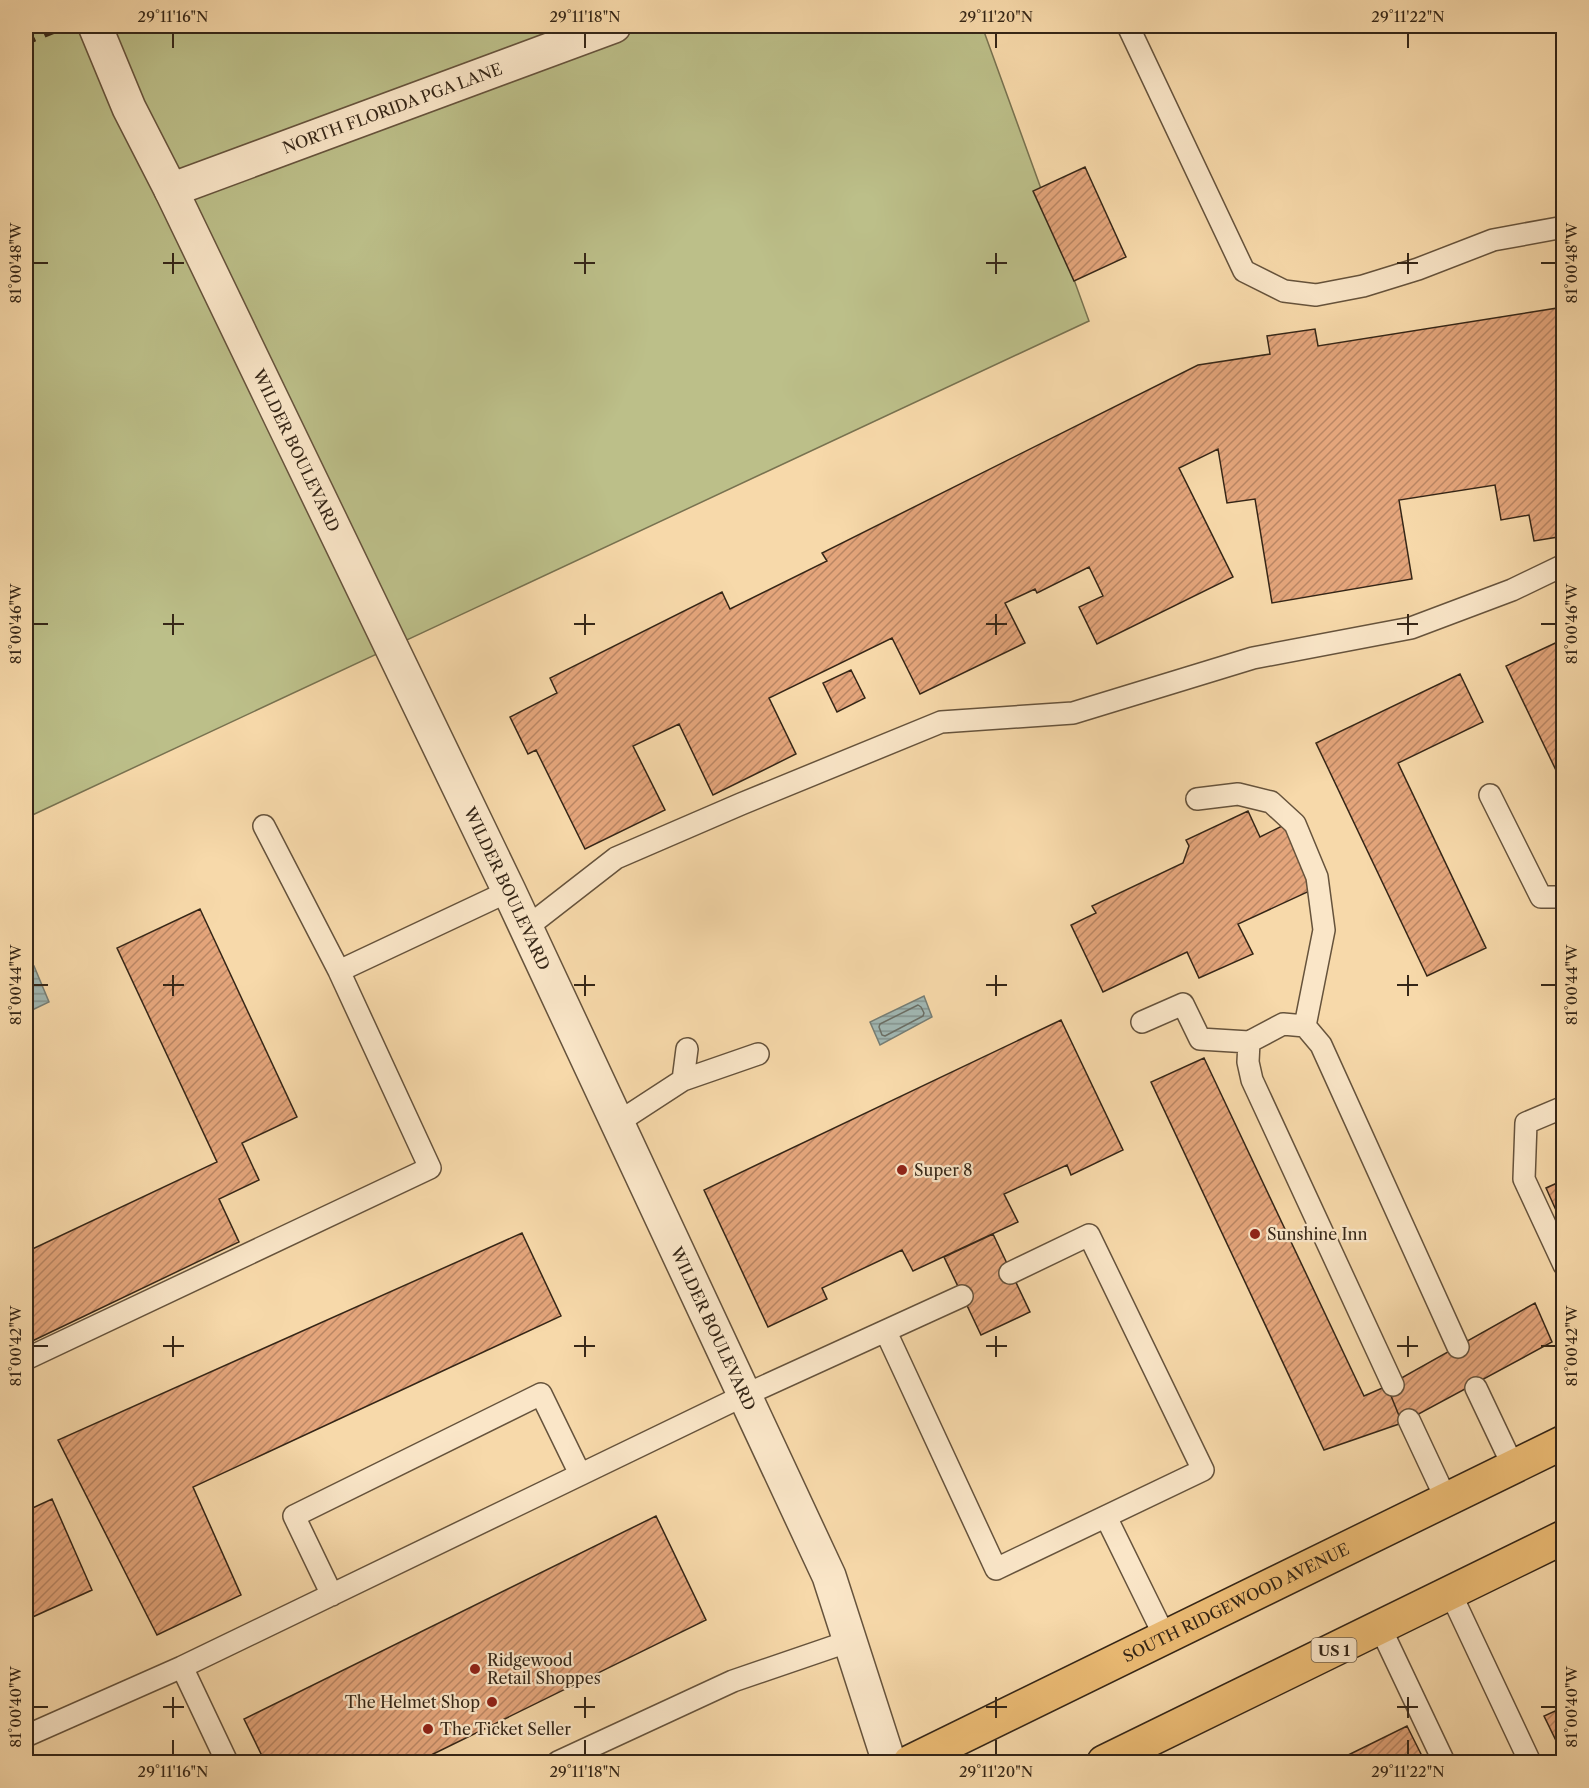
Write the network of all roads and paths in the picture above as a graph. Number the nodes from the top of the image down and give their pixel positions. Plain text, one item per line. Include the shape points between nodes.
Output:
1 (95, 26) edge
2 (614, 26) edge
3 (1128, 26) edge
4 (171, 190) junction
5 (1563, 227) edge
6 (1563, 565) edge
7 (1490, 795) dead end
8 (1197, 799) dead end
9 (264, 826) dead end
10 (509, 891) junction
11 (1563, 897) edge
12 (526, 928) junction
13 (339, 971) junction
14 (1142, 1022) dead end
15 (1305, 1026) junction
16 (1249, 1042) junction
17 (687, 1049) dead end
18 (758, 1054) dead end
19 (683, 1080) junction
20 (1563, 1107) edge
21 (617, 1123) junction
22 (1563, 1265) edge
23 (1010, 1273) dead end
24 (962, 1296) dead end
25 (886, 1332) junction
26 (1458, 1347) dead end
27 (26, 1359) edge
28 (1393, 1385) dead end
29 (1476, 1388) dead end
30 (744, 1395) junction
31 (1410, 1420) dead end
32 (1563, 1442) edge
33 (1513, 1466) junction
34 (580, 1474) junction
35 (1446, 1499) junction
36 (1106, 1517) junction
37 (1563, 1537) edge
38 (1450, 1592) junction
39 (332, 1595) junction
40 (1380, 1627) junction
41 (1165, 1637) junction
42 (850, 1641) junction
43 (182, 1667) junction
44 (26, 1736) edge
45 (227, 1762) edge
46 (558, 1762) edge
47 (889, 1762) edge
48 (909, 1762) edge
49 (1104, 1762) edge
50 (1444, 1762) edge
51 (1530, 1762) edge

1 - 4 street, WILDER BOULEVARD via 129,108
2 - 4 street, NORTH FLORIDA PGA LANE
3 - 5 lane via 1244,271 1284,291 1316,296 1363,286 1418,270 1493,240
4 - 10 street, WILDER BOULEVARD
6 - 12 lane via 1512,590 1411,628 1253,658 1072,713 941,722 616,858
7 - 11 lane via 1540,897
8 - 15 lane via 1238,794 1271,802 1295,824 1317,877 1324,930
9 - 13 lane
10 - 12 street, WILDER BOULEVARD
10 - 13 lane
12 - 21 street, WILDER BOULEVARD
13 - 27 lane via 430,1167
14 - 16 lane via 1183,1004 1200,1040
15 - 16 lane via 1283,1024
15 - 26 lane via 1321,1045
16 - 28 lane via 1252,1080
17 - 19 lane
18 - 19 lane
19 - 21 lane
20 - 22 lane via 1526,1123 1524,1179
21 - 30 street, WILDER BOULEVARD
23 - 36 lane via 1089,1235 1203,1470
24 - 25 lane
25 - 30 lane
25 - 36 lane via 996,1569
29 - 33 lane
30 - 34 lane
30 - 42 street, WILDER BOULEVARD via 829,1576
31 - 35 lane
32 - 33 main road, SOUTH RIDGEWOOD AVENUE
33 - 35 main road, SOUTH RIDGEWOOD AVENUE
34 - 39 lane
34 - 39 lane via 541,1394 294,1516
35 - 41 main road, SOUTH RIDGEWOOD AVENUE
36 - 41 lane
37 - 38 main road, US 1
38 - 40 main road, US 1
38 - 51 lane
39 - 43 lane
40 - 49 main road, US 1
40 - 50 lane
41 - 48 main road, SOUTH RIDGEWOOD AVENUE
42 - 46 lane via 733,1682
42 - 47 street, WILDER BOULEVARD
43 - 44 lane
43 - 45 lane

